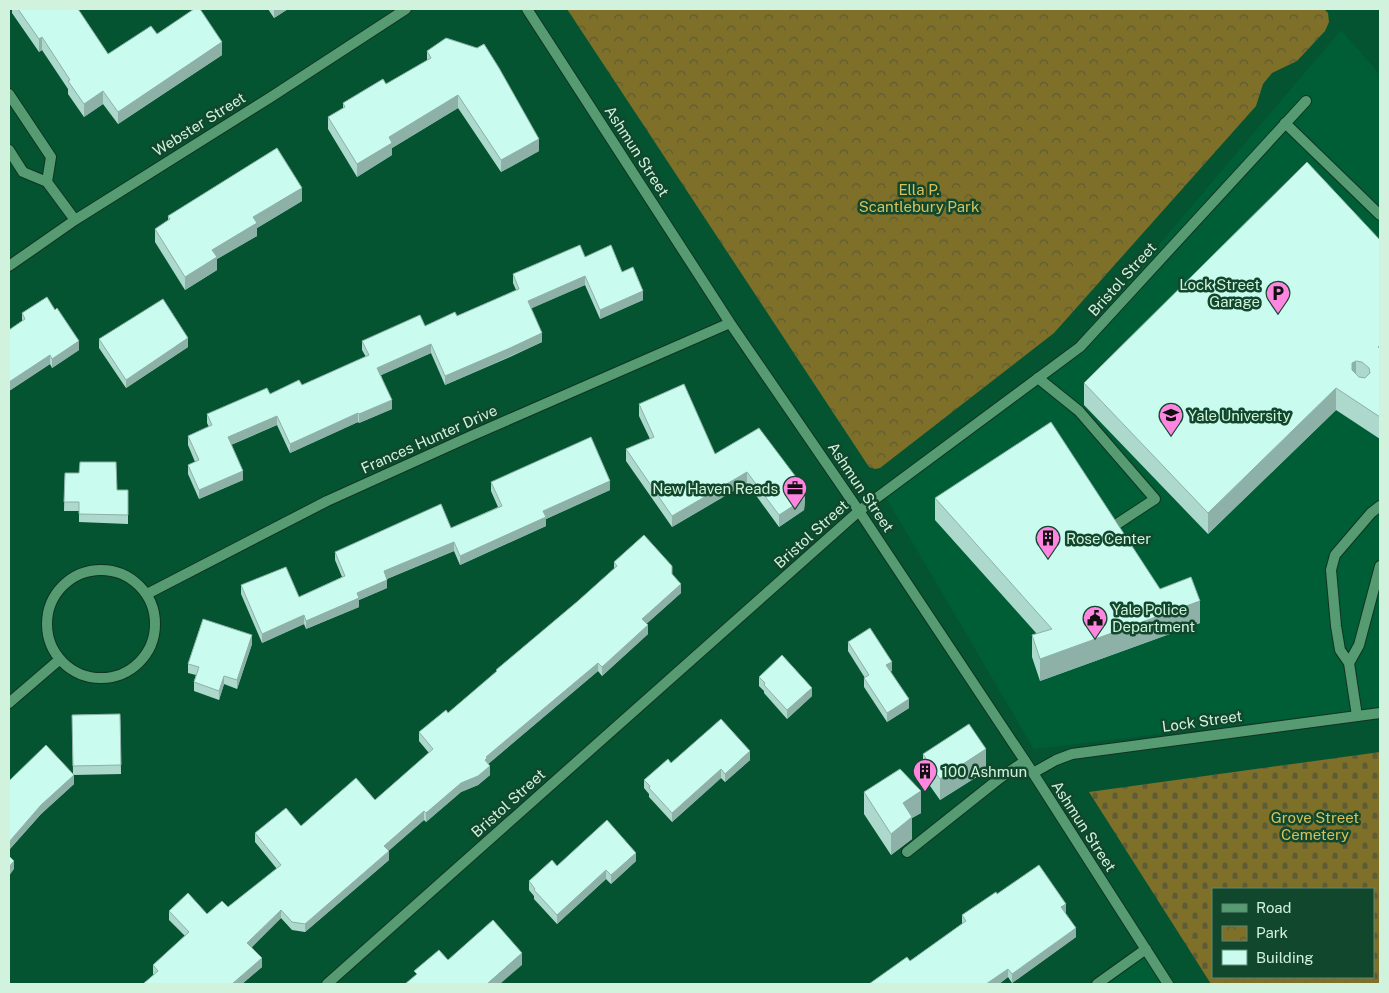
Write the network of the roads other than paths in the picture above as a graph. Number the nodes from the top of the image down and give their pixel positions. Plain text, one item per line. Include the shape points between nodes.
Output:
1 (406, 9) edge
2 (527, 9) edge
3 (9, 94) edge
4 (1306, 101) dead end
5 (1285, 123) junction
6 (9, 150) edge
7 (47, 182) junction
8 (1380, 215) edge
9 (75, 220) junction
10 (9, 266) edge
11 (730, 323) junction
12 (1038, 378) junction
13 (1380, 506) edge
14 (859, 511) junction
15 (1117, 524) edge
16 (1380, 566) edge
17 (146, 594) junction
18 (59, 660) junction
19 (1349, 662) junction
20 (9, 703) edge
21 (1380, 713) edge
22 (1356, 716) junction
23 (1024, 761) junction
24 (1033, 773) junction
25 (907, 852) edge
26 (1146, 949) junction
27 (327, 984) edge
28 (1097, 984) edge
29 (1168, 984) edge

1 - 9 street, Webster Street
2 - 11 street, Ashmun Street
3 - 7 street via 51,157
4 - 5 street, Bristol Street
5 - 8 street
5 - 12 street, Bristol Street via 1080,347
6 - 7 street via 23,172
7 - 9 street
9 - 10 street, Webster Street
11 - 14 street, Ashmun Street
11 - 17 street, Frances Hunter Drive via 327,501
12 - 14 street, Bristol Street
12 - 15 street via 1079,411 1155,499
13 - 19 street via 1335,554 1331,570 1340,650
14 - 23 street, Ashmun Street
14 - 27 street, Bristol Street
16 - 19 street via 1359,645
17 - 18 street via 154,612 155,631 150,649 138,664 122,675 92,678 74,672
17 - 18 street via 136,582 119,573 100,570 81,573 65,583 49,606 46,625 50,644
18 - 20 street
19 - 22 street
21 - 22 street, Lock Street
22 - 24 street, Lock Street via 1072,754
23 - 24 street, Ashmun Street
23 - 25 street
24 - 26 street, Ashmun Street
26 - 28 street
26 - 29 street, Ashmun Street

